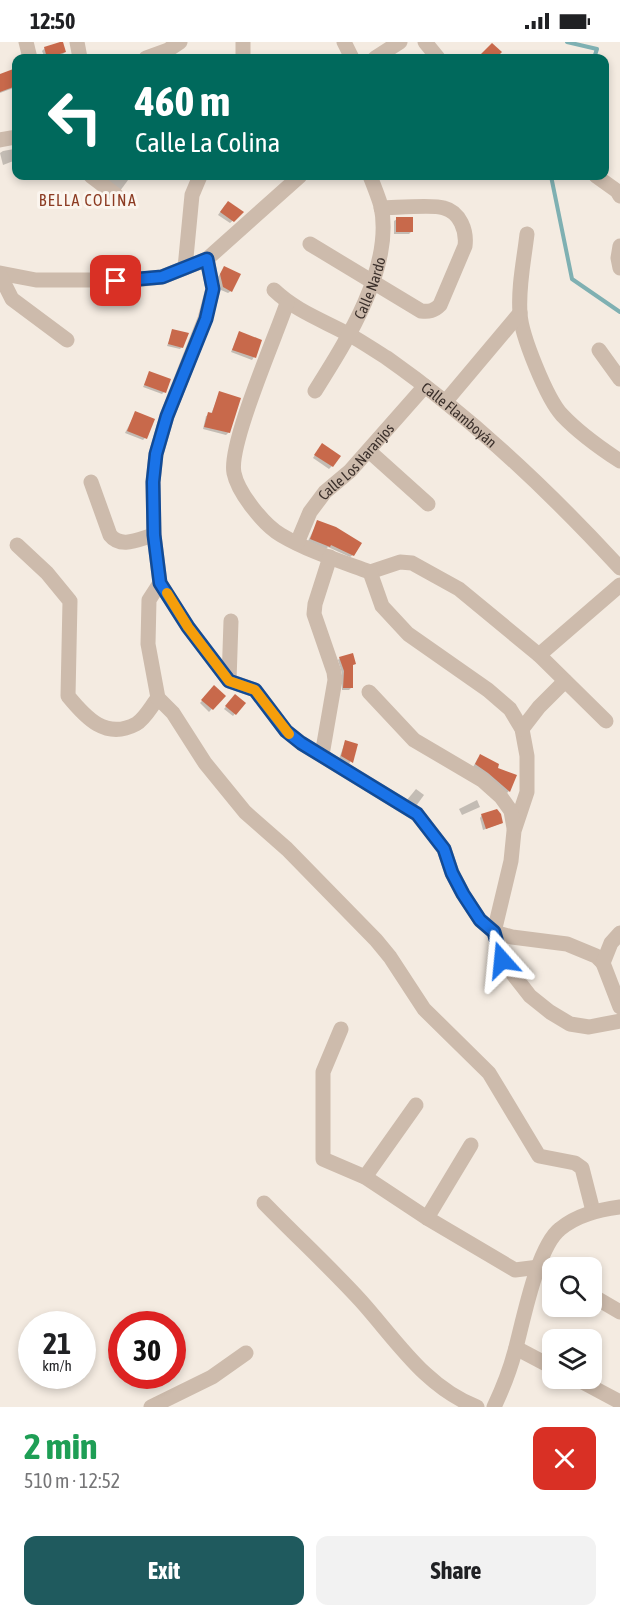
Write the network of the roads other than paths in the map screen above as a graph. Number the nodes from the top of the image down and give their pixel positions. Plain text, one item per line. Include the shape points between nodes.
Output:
1 (180, 42) edge
2 (400, 42) edge
3 (425, 42) edge
4 (157, 54) edge
5 (381, 54) edge
6 (435, 54) edge
7 (96, 180) edge
8 (198, 180) edge
9 (296, 180) edge
10 (371, 180) edge
11 (602, 180) edge
12 (116, 195) dead end
13 (620, 196) edge
14 (381, 208) junction
15 (527, 234) dead end
16 (310, 244) dead end
17 (620, 246) edge
18 (207, 259) junction
19 (185, 268) junction
20 (620, 268) edge
21 (0, 274) edge
22 (372, 282) junction
23 (274, 290) dead end
24 (288, 303) junction
25 (520, 313) junction
26 (350, 335) junction
27 (68, 340) dead end
28 (599, 350) dead end
29 (620, 379) edge
30 (425, 386) junction
31 (315, 391) dead end
32 (446, 401) junction
33 (369, 451) junction
34 (620, 461) edge
35 (91, 482) dead end
36 (428, 504) dead end
37 (154, 535) junction
38 (297, 543) junction
39 (17, 545) dead end
40 (330, 557) junction
41 (620, 568) edge
42 (370, 572) junction
43 (160, 583) junction
44 (620, 585) edge
45 (231, 621) dead end
46 (539, 655) junction
47 (229, 681) junction
48 (565, 681) junction
49 (369, 692) dead end
50 (158, 698) junction
51 (606, 721) dead end
52 (522, 729) junction
53 (322, 755) junction
54 (514, 831) junction
55 (494, 932) junction
56 (620, 933) edge
57 (603, 963) junction
58 (618, 1000) edge
59 (620, 1021) edge
60 (341, 1029) dead end
61 (416, 1105) dead end
62 (471, 1145) dead end
63 (365, 1177) junction
64 (264, 1203) dead end
65 (616, 1209) edge
66 (593, 1211) junction
67 (427, 1218) junction
68 (548, 1257) edge
69 (542, 1271) edge
70 (542, 1278) edge
71 (602, 1301) edge
72 (620, 1312) edge
73 (516, 1348) junction
74 (246, 1353) dead end
75 (542, 1362) edge
76 (596, 1389) edge
77 (620, 1402) edge
78 (151, 1407) edge
79 (477, 1407) edge
80 (494, 1407) edge

1 - 4 street
2 - 5 street
3 - 6 street
7 - 12 street
8 - 19 street via 192,195
9 - 18 street
10 - 14 street, Calle Nardo
11 - 13 street
14 - 22 street, Calle Nardo via 380,254
14 - 22 street via 443,207 463,224 465,246 440,305 429,312
15 - 25 street
16 - 22 street
17 - 20 street
18 - 19 street
18 - 37 street via 213,289 206,319 156,454
19 - 21 street via 162,277 133,280 36,280
21 - 27 street via 12,299
22 - 26 street, Calle Nardo
23 - 24 street, Calle Flamboyán
24 - 26 street, Calle Flamboyán
24 - 38 street via 233,459 234,474 258,515 279,534
25 - 32 street
25 - 34 street via 524,336 540,377 561,414
26 - 30 street, Calle Flamboyán
26 - 31 street, Calle Nardo
28 - 29 street
30 - 32 street, Calle Flamboyán
30 - 33 street, Calle Los Naranjos
32 - 41 street, Calle Flamboyán via 576,520
33 - 36 street
33 - 38 street, Calle Los Naranjos via 325,492 310,512
35 - 37 street via 115,541 122,543
37 - 43 street
38 - 40 street
39 - 50 street via 70,601 68,696 80,711 99,727 119,730 138,723
40 - 42 street
40 - 53 street via 314,615 335,680
42 - 46 street via 400,562 412,563 459,589
42 - 52 street via 382,606 408,634 488,690 510,709
43 - 47 street
43 - 50 street via 149,600 148,644
44 - 46 street
45 - 47 street
46 - 48 street
47 - 53 street via 255,690 286,731
48 - 51 street
48 - 52 street
49 - 54 street via 414,740 482,780 501,797 511,811
50 - 66 street via 245,812 376,940 424,1009 489,1073 539,1156 582,1168
52 - 54 street via 527,756 526,792
53 - 55 street via 417,814 444,849 463,894 480,920
54 - 55 street
55 - 57 street via 567,944 589,952
55 - 59 street via 502,960 530,996 550,1012 570,1024 589,1028
56 - 57 street
57 - 58 street
60 - 63 street via 323,1072 323,1159
61 - 63 street
62 - 67 street
63 - 67 street
64 - 79 street via 438,1386
65 - 66 street
66 - 68 street via 559,1230 550,1240
67 - 69 street via 515,1270
70 - 73 street via 526,1307
71 - 72 street
73 - 75 street
73 - 80 street
74 - 78 street via 212,1377
76 - 77 street

